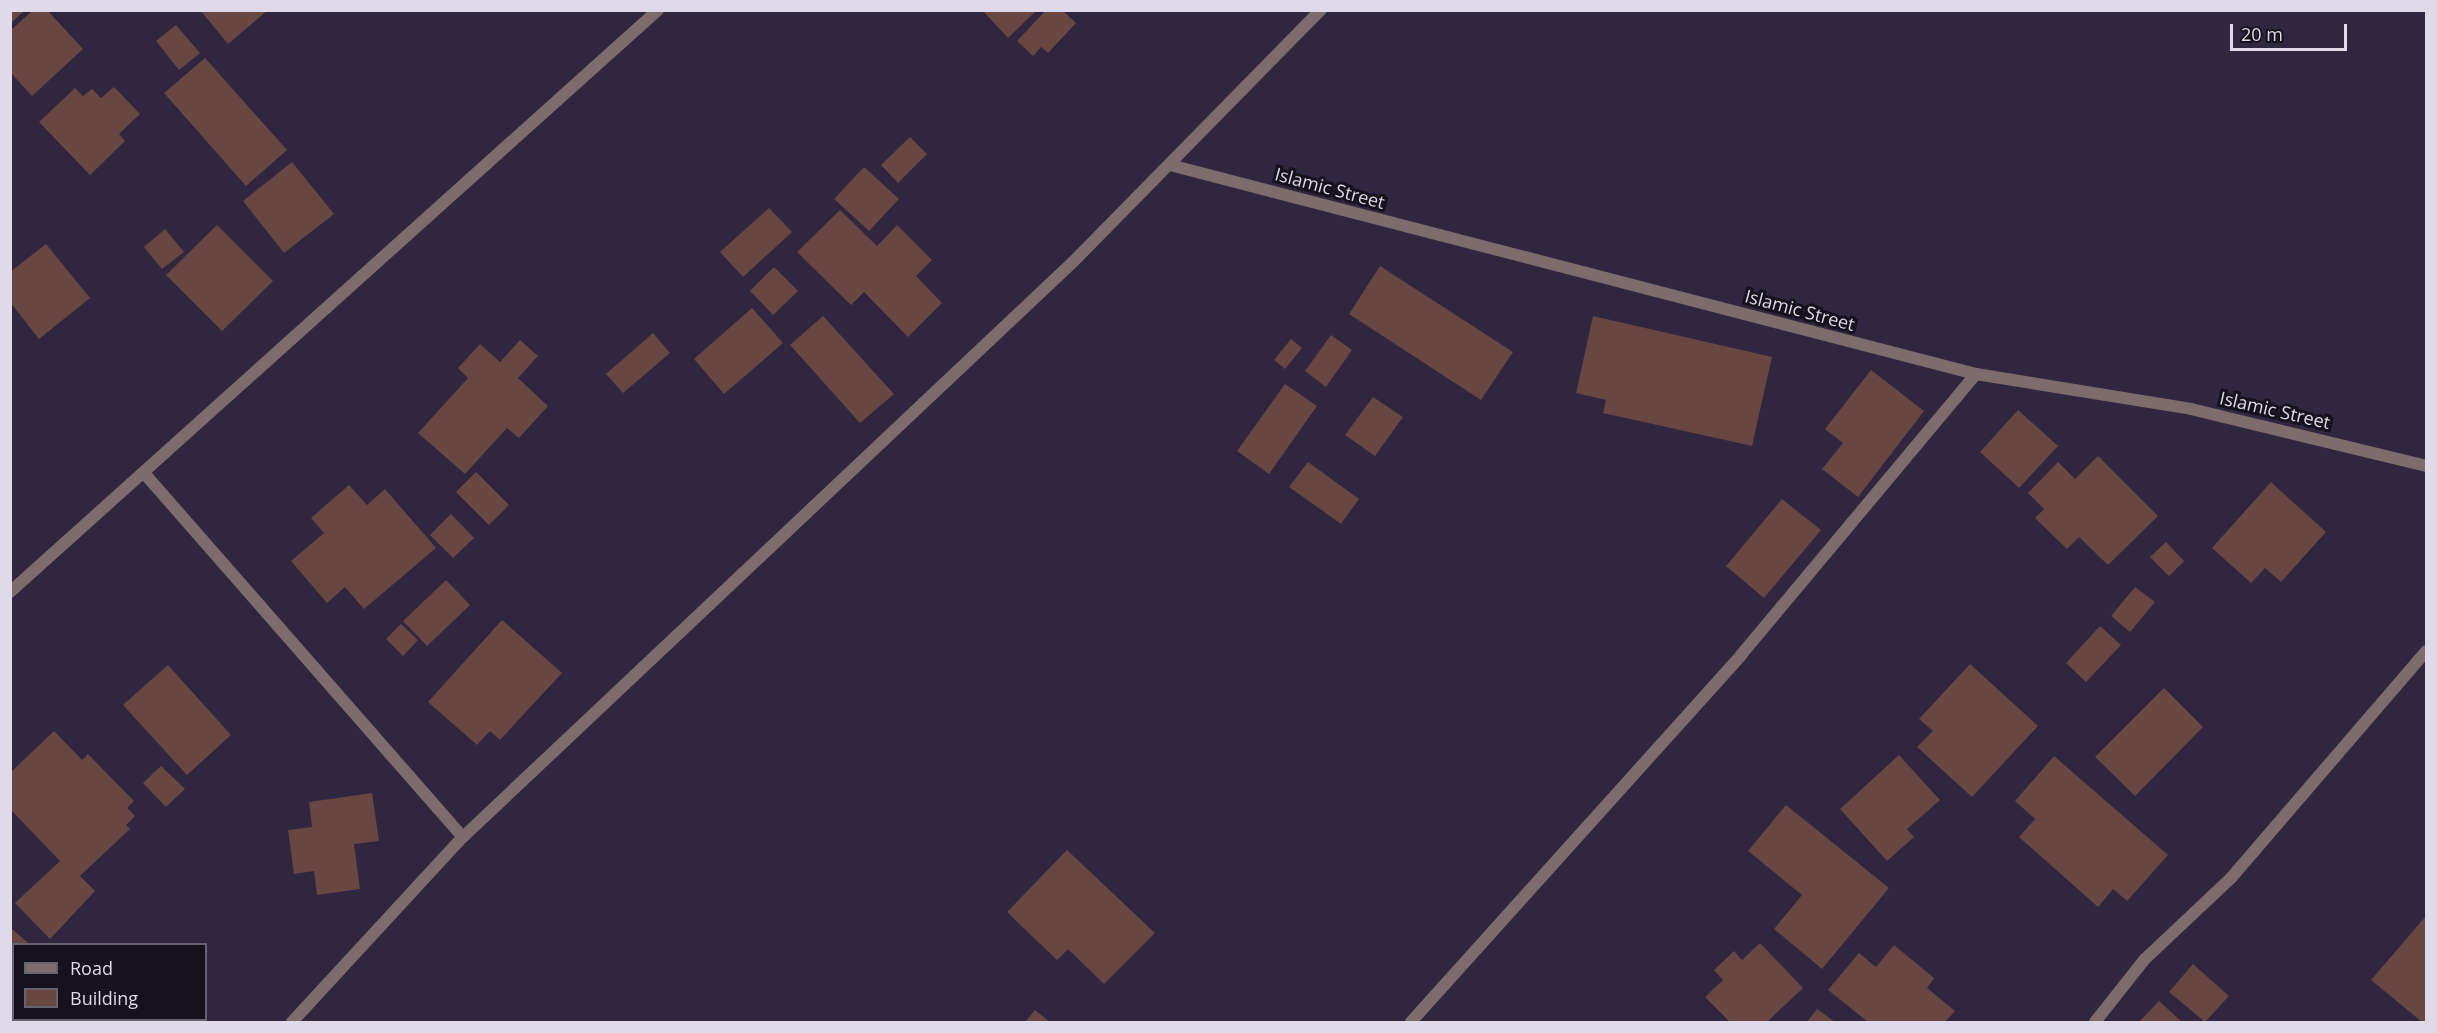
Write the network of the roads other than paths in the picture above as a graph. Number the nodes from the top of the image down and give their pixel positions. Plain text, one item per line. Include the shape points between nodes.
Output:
1 (658, 10) edge
2 (1321, 10) edge
3 (1170, 165) junction
4 (1976, 374) junction
5 (2427, 466) edge
6 (144, 473) junction
7 (10, 592) edge
8 (2427, 651) edge
9 (463, 837) junction
10 (292, 1023) edge
11 (1411, 1023) edge
12 (2095, 1023) edge

1 - 6 street
2 - 3 street
3 - 4 street, Islamic Street
3 - 9 street
4 - 5 street, Islamic Street via 2191,409
4 - 11 street via 1741,655
6 - 7 street
6 - 9 street
8 - 12 street via 2231,878 2145,959
9 - 10 street

